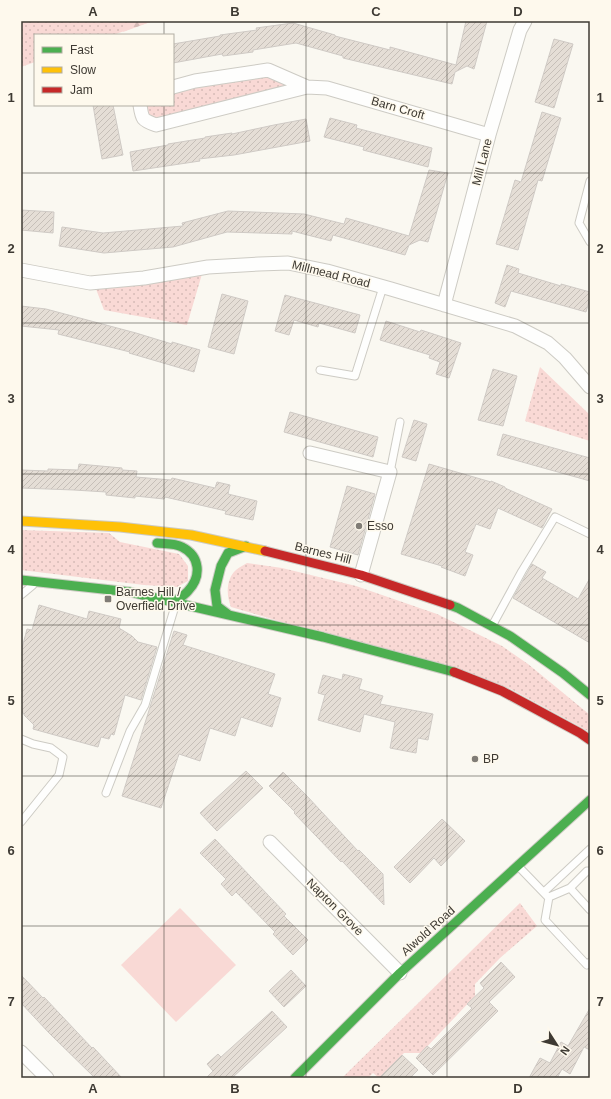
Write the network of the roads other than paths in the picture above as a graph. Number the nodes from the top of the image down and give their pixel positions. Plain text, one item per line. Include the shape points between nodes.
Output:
1 (525, 21) edge
2 (174, 87) edge
3 (307, 87) junction
4 (140, 106) edge
5 (489, 135) junction
6 (590, 181) edge
7 (590, 242) edge
8 (21, 270) edge
9 (383, 287) junction
10 (444, 305) junction
11 (320, 370) dead end
12 (590, 387) edge
13 (400, 422) dead end
14 (310, 453) dead end
15 (390, 472) junction
16 (21, 521) edge
17 (120, 527) junction
18 (590, 534) edge
19 (127, 535) dead end
20 (145, 542) dead end
21 (246, 546) junction
22 (361, 576) junction
23 (21, 580) edge
24 (36, 582) junction
25 (21, 595) edge
26 (174, 602) junction
27 (229, 615) junction
28 (492, 626) junction
29 (590, 695) edge
30 (21, 739) edge
31 (589, 745) edge
32 (106, 793) dead end
33 (589, 797) edge
34 (21, 822) edge
35 (270, 842) dead end
36 (590, 849) edge
37 (518, 866) junction
38 (590, 871) edge
39 (570, 888) junction
40 (546, 895) junction
41 (590, 910) edge
42 (590, 962) edge
43 (400, 973) junction
44 (21, 1053) edge
45 (46, 1078) edge
46 (295, 1078) edge

1 - 5 street, Mill Lane via 520,30
2 - 3 street, Barn Croft via 268,70
3 - 4 street, Barn Croft via 156,125 145,121
3 - 5 street, Barn Croft via 327,88
5 - 10 street, Mill Lane
6 - 7 lane via 579,223
8 - 9 street, Millmead Road via 90,283 144,278 208,267 288,263
9 - 10 street, Millmead Road
9 - 11 lane via 355,376
10 - 12 street, Millmead Road via 515,326 548,343
13 - 15 lane
14 - 15 street
15 - 22 street
16 - 17 main road, Barnes Hill
17 - 19 main road
17 - 21 main road, Barnes Hill via 191,535
18 - 28 lane via 555,517
20 - 26 main road via 181,546 194,557 199,570 194,584
21 - 22 main road, Barnes Hill
21 - 27 main road via 228,553 221,566 215,590 217,606
22 - 28 main road, Barnes Hill via 458,608
23 - 24 main road
24 - 25 lane
24 - 26 main road via 130,592
26 - 27 main road
26 - 32 lane via 145,705 130,731
27 - 31 main road via 456,672 502,691 580,732
28 - 29 main road, Barnes Hill via 563,673
30 - 34 lane via 51,748 63,757 59,775
33 - 37 main road, Alwold Road via 583,806
35 - 43 street, Napton Grove
36 - 40 lane
37 - 40 lane
37 - 43 main road, Alwold Road
38 - 39 lane
39 - 40 lane
39 - 41 lane
40 - 42 lane via 545,920 587,965
43 - 46 main road, Alwold Road
44 - 45 street

